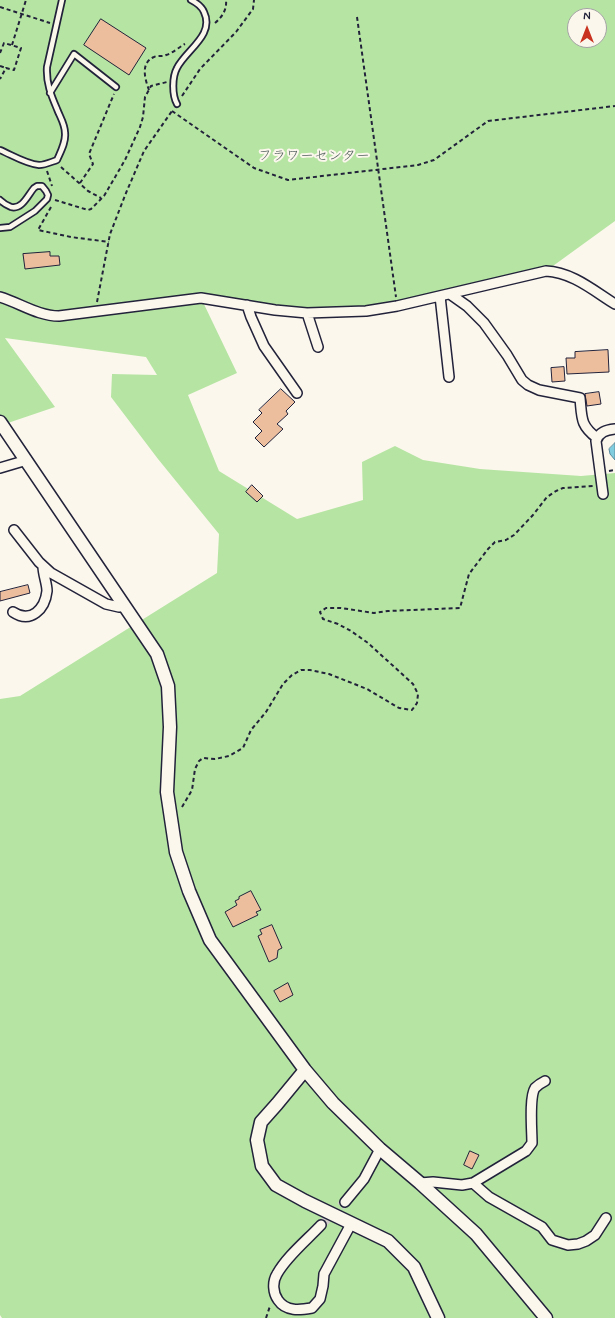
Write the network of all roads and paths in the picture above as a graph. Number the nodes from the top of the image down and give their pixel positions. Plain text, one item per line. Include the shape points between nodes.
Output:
1 (26, 0) edge
2 (62, 0) edge
3 (191, 0) edge
4 (226, 0) edge
5 (254, 0) edge
6 (0, 8) edge
7 (21, 14) junction
8 (356, 17) dead end
9 (56, 25) junction
10 (206, 28) junction
11 (12, 45) junction
12 (194, 45) junction
13 (0, 53) edge
14 (0, 66) edge
15 (6, 68) junction
16 (0, 79) edge
17 (174, 81) junction
18 (116, 87) joint
19 (149, 90) junction
20 (50, 93) junction
21 (177, 104) junction
22 (615, 106) edge
23 (172, 112) junction
24 (0, 150) edge
25 (54, 161) junction
26 (44, 164) junction
27 (377, 170) junction
28 (80, 183) junction
29 (52, 187) dead end
30 (101, 198) junction
31 (0, 200) edge
32 (0, 228) edge
33 (109, 242) junction
34 (450, 294) junction
35 (440, 296) junction
36 (0, 297) edge
37 (615, 304) edge
38 (247, 305) junction
39 (397, 306) junction
40 (96, 311) junction
41 (307, 313) junction
42 (318, 347) dead end
43 (449, 377) dead end
44 (297, 393) dead end
45 (0, 422) edge
46 (615, 429) edge
47 (597, 438) junction
48 (27, 460) junction
49 (0, 468) edge
50 (601, 482) junction
51 (603, 494) dead end
52 (14, 530) dead end
53 (43, 566) junction
54 (125, 606) junction
55 (13, 612) dead end
56 (172, 824) junction
57 (305, 1070) junction
58 (545, 1081) dead end
59 (380, 1150) junction
60 (420, 1183) junction
61 (473, 1183) junction
62 (345, 1202) tunnel mouth
63 (606, 1218) dead end
64 (351, 1224) junction
65 (321, 1225) tunnel mouth
66 (438, 1318) edge
67 (546, 1318) edge

1 - 7 path
2 - 9 lane
3 - 10 lane via 202,8 207,18
4 - 10 path via 224,12 213,25
5 - 21 path via 253,9 236,32 200,70
6 - 7 path
7 - 9 path
7 - 11 path
8 - 27 path
9 - 20 lane via 47,67
10 - 12 lane
11 - 13 path via 4,43
11 - 15 path via 21,48 14,70
12 - 17 lane via 177,68
12 - 19 path via 185,43 167,55 155,56 147,62 144,72
14 - 15 path
15 - 16 path
17 - 19 path via 151,86
17 - 21 lane via 174,98
18 - 20 lane via 74,54
18 - 28 path via 89,154 93,164
19 - 30 path via 145,97 141,124 125,160
20 - 25 lane via 64,124 65,133 64,144 57,160
21 - 23 path
22 - 27 path via 488,121 434,160 418,165
23 - 27 path via 254,168 288,180
23 - 33 path via 144,151
24 - 26 lane via 28,162
25 - 26 lane
25 - 28 path
26 - 29 path
27 - 39 path
28 - 30 path
30 - 33 path via 91,209 85,210 53,199 38,230
31 - 32 lane via 5,205 19,207 37,186 42,186 48,195 35,211 10,227
33 - 40 path
34 - 35 street
34 - 37 street via 546,271 570,276
34 - 47 street via 484,323 522,380 539,390 580,398 583,424
35 - 39 street
35 - 43 street
36 - 40 street via 50,316
38 - 40 street via 201,298
38 - 41 street
38 - 44 street via 264,346
39 - 41 street via 366,311
41 - 42 street
45 - 48 street
46 - 47 street via 605,430
47 - 50 street via 595,444
48 - 49 street
48 - 54 street
50 - 51 street
50 - 56 path via 594,486 563,488 556,491 547,497 514,535 495,542 470,574 460,608 374,613 326,608 320,612 323,619 352,631 368,643 413,684 418,694 417,703 412,710 399,708 367,689 322,672 301,670 292,674 251,730 243,748 229,756 203,758 199,761 195,769 192,790
52 - 53 street
53 - 54 street via 106,604
53 - 55 street via 47,589 45,600 36,614 20,616
54 - 56 street via 157,654 168,686 170,727 167,792
56 - 57 street via 176,852 210,940
57 - 59 street via 333,1103
57 - 64 street via 260,1122 256,1140 262,1166 276,1185
58 - 61 street via 534,1089 531,1098 532,1143 526,1151
59 - 60 street
59 - 62 street via 364,1179
60 - 61 street
60 - 67 street via 476,1234
61 - 63 street via 489,1197 542,1227 552,1240 568,1245 578,1244 595,1235
64 - 65 street via 324,1274 320,1299 312,1308 287,1309 280,1304 274,1291 277,1274
64 - 66 street via 388,1241 414,1267

